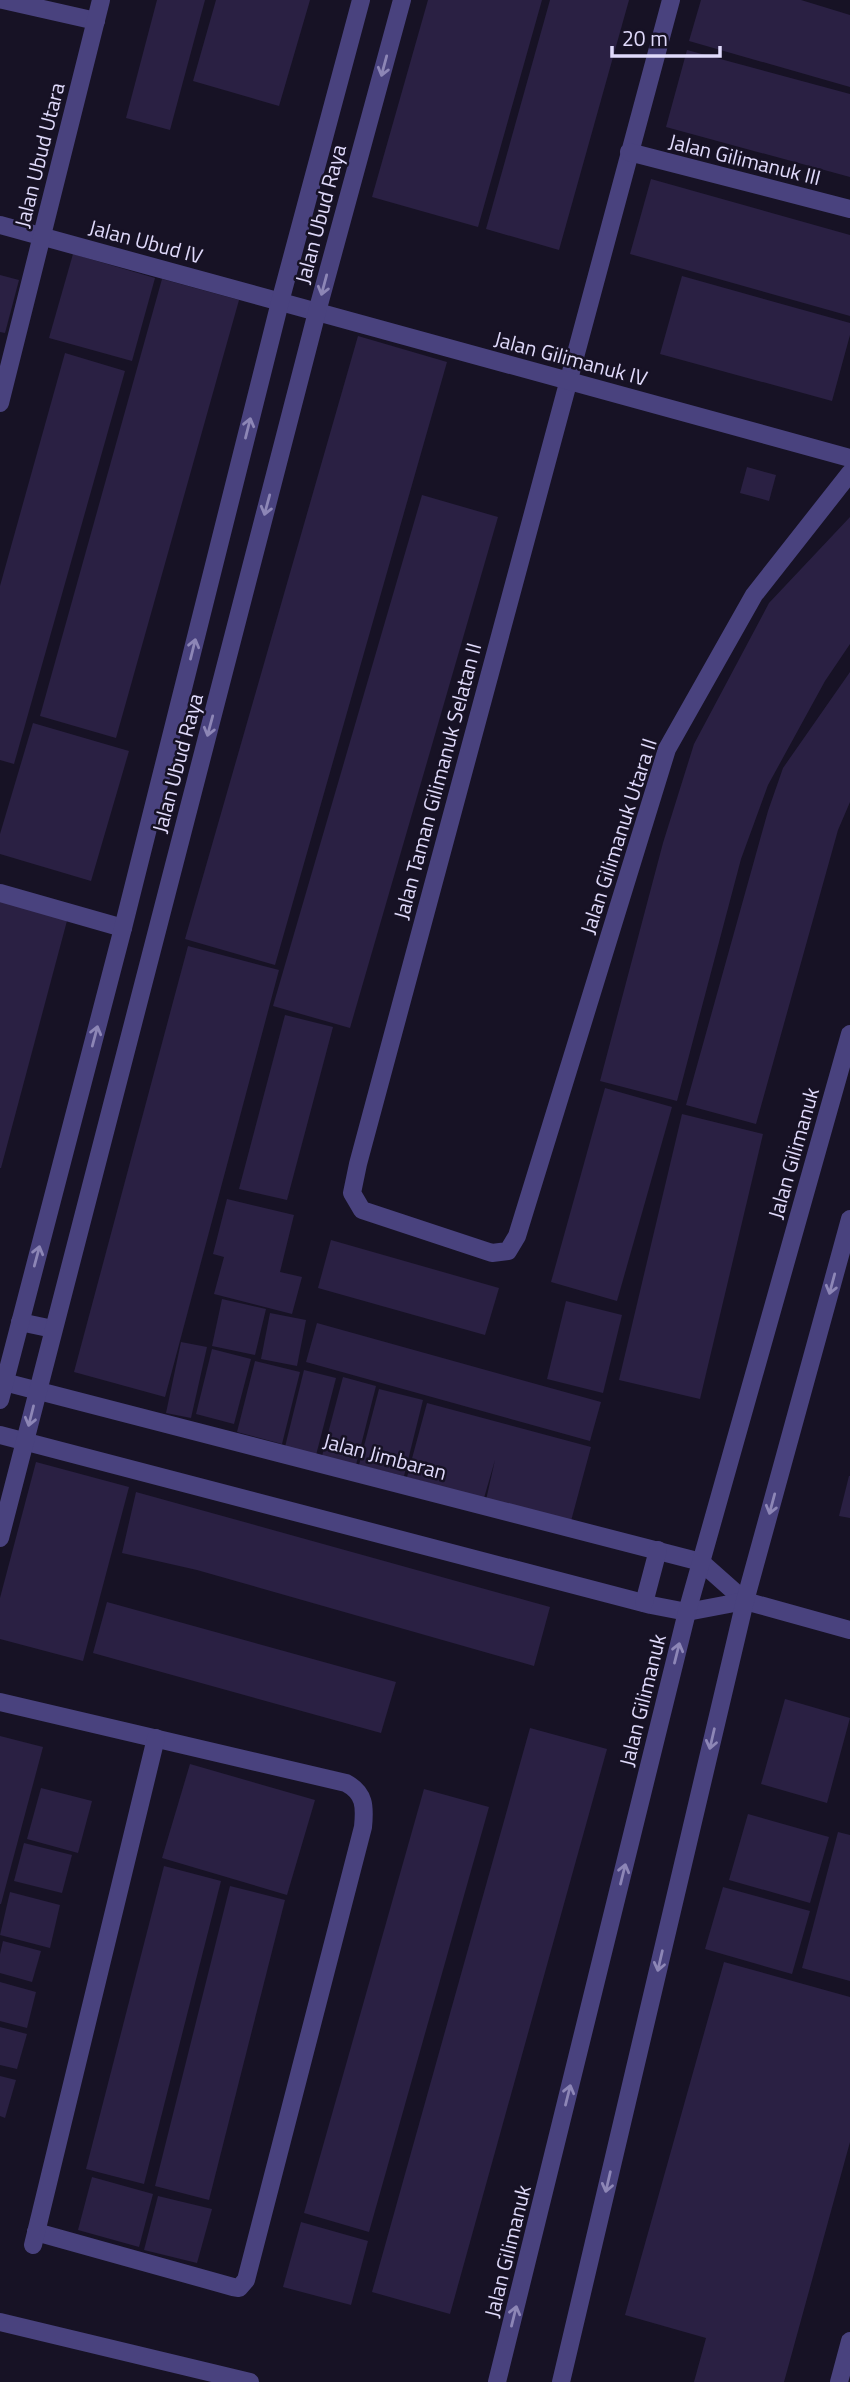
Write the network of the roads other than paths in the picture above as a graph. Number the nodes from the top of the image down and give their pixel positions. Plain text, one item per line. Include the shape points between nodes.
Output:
1 (3, 0) edge
2 (101, 0) edge
3 (361, 0) edge
4 (402, 0) edge
5 (671, 0) edge
6 (96, 21) junction
7 (629, 152) junction
8 (850, 209) edge
9 (0, 225) edge
10 (41, 236) junction
11 (280, 302) junction
12 (317, 312) junction
13 (568, 381) junction
14 (0, 403) edge
15 (850, 458) edge
16 (850, 473) edge
17 (0, 893) edge
18 (123, 928) junction
19 (850, 1034) edge
20 (850, 1219) edge
21 (509, 1251) joint
22 (19, 1328) junction
23 (52, 1334) junction
24 (3, 1381) edge
25 (38, 1390) junction
26 (0, 1400) edge
27 (0, 1435) edge
28 (24, 1441) junction
29 (0, 1538) edge
30 (658, 1550) junction
31 (701, 1562) junction
32 (745, 1601) junction
33 (644, 1602) junction
34 (687, 1612) junction
35 (850, 1630) edge
36 (0, 1702) edge
37 (156, 1738) junction
38 (0, 2322) edge
39 (850, 2341) edge
40 (250, 2382) edge
41 (497, 2382) edge
42 (561, 2382) edge
43 (839, 2382) edge

1 - 6 street
2 - 6 street, Jalan Ubud Utara
3 - 11 street, Jalan Ubud Raya
4 -> 12 street, Jalan Ubud Raya
5 - 7 street, Jalan Taman Gilimanuk Selatan II
6 - 10 street, Jalan Ubud Utara
7 - 8 street, Jalan Gilimanuk III
7 - 13 street, Jalan Taman Gilimanuk Selatan II
9 - 10 street, Jalan Ubud IV
10 - 11 street, Jalan Ubud IV
10 - 14 street, Jalan Ubud Utara
11 - 12 street, Jalan Gilimanuk IV
18 -> 11 street, Jalan Ubud Raya
12 - 13 street, Jalan Gilimanuk IV
12 -> 23 street, Jalan Ubud Raya
13 - 15 street, Jalan Gilimanuk IV
13 - 21 street, Jalan Taman Gilimanuk Selatan II via 352,1194 362,1210 492,1253
16 - 21 street, Jalan Gilimanuk Utara II via 754,595 667,750
17 - 18 street
22 -> 18 street, Jalan Ubud Raya
19 - 31 street, Jalan Gilimanuk
20 -> 32 street
22 - 23 street
22 - 24 street, Jalan Ubud Raya
23 - 25 street, Jalan Ubud Raya
24 - 25 street, Jalan Jimbaran
24 - 26 street, Jalan Ubud Raya
25 -> 28 street, Jalan Ubud Raya
25 - 30 street, Jalan Jimbaran
27 - 28 street, Jalan Jimbaran
28 - 29 street, Jalan Ubud Raya
28 - 33 street, Jalan Jimbaran
30 - 31 street, Jalan Jimbaran
30 - 33 street
31 - 32 street, Jalan Jimbaran
31 - 34 street, Jalan Gilimanuk
32 - 34 street, Jalan Jimbaran
32 - 35 street, Jalan Jimbaran
32 -> 42 street
33 - 34 street, Jalan Jimbaran
41 -> 34 street, Jalan Gilimanuk
36 - 37 street
37 - 37 street via 346,1783 356,1788 365,1811 246,2280 239,2288 35,2238
38 - 40 street
39 - 43 street

